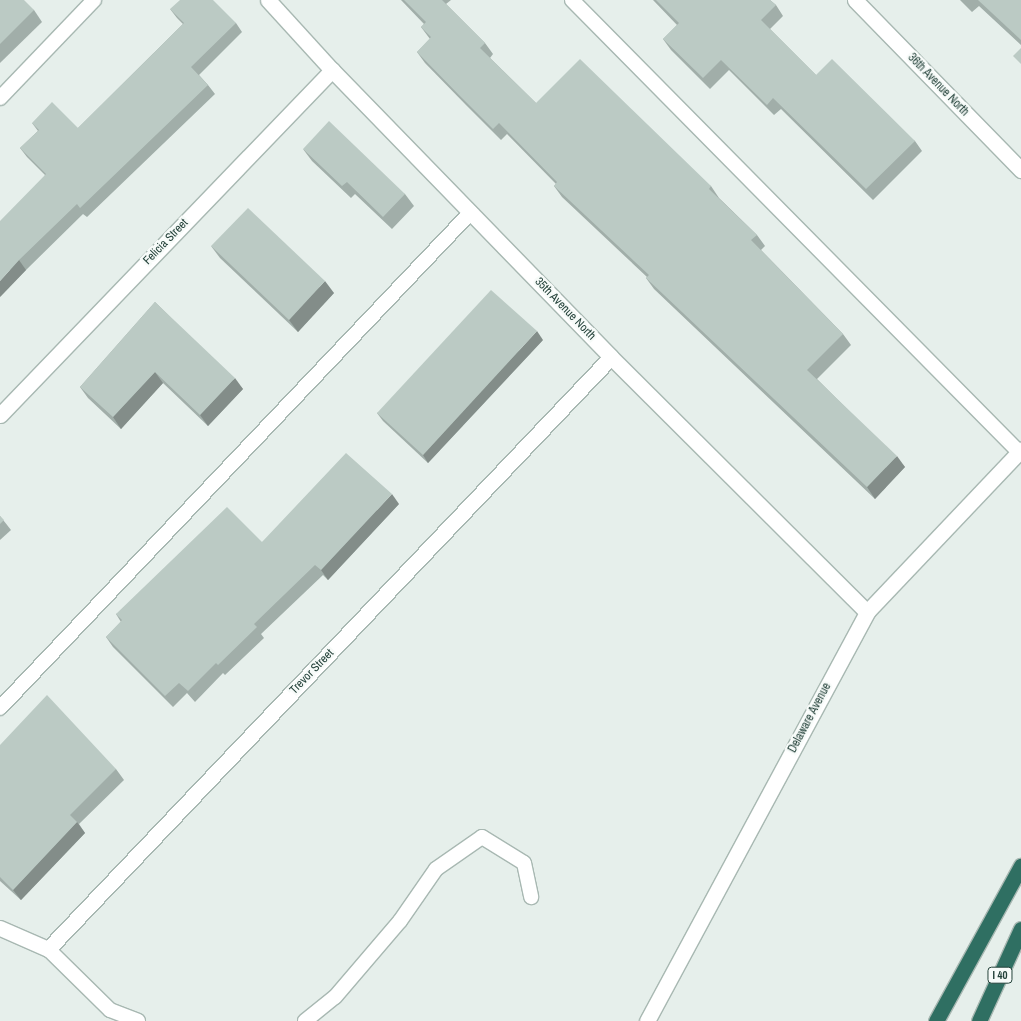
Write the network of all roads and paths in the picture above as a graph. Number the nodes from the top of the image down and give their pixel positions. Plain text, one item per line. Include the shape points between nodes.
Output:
1 (94, 0) edge
2 (268, 0) edge
3 (572, 0) edge
4 (855, 0) edge
5 (332, 70) junction
6 (0, 98) edge
7 (1021, 170) edge
8 (472, 212) junction
9 (611, 357) junction
10 (0, 415) edge
11 (1020, 451) edge
12 (867, 612) junction
13 (0, 708) edge
14 (1021, 866) edge
15 (531, 897) dead end
16 (0, 928) edge
17 (1021, 929) edge
18 (48, 949) junction
19 (138, 1021) edge
20 (304, 1021) edge
21 (647, 1021) edge
22 (936, 1021) edge
23 (979, 1021) edge

1 - 6 lane
2 - 5 street, 35th Avenue North
3 - 11 lane
4 - 7 street, 36th Avenue North
5 - 8 street, 35th Avenue North
5 - 10 street, Felicia Street
8 - 9 street, 35th Avenue North
8 - 13 lane
9 - 12 street, 35th Avenue North
9 - 18 street, Trevor Street
11 - 12 street, Delaware Avenue
12 - 21 street, Delaware Avenue
14 - 22 highway
15 - 20 lane via 524,863 482,837 436,870 400,921 335,997
16 - 18 street
17 - 23 highway, I 40
18 - 19 lane via 110,1010

